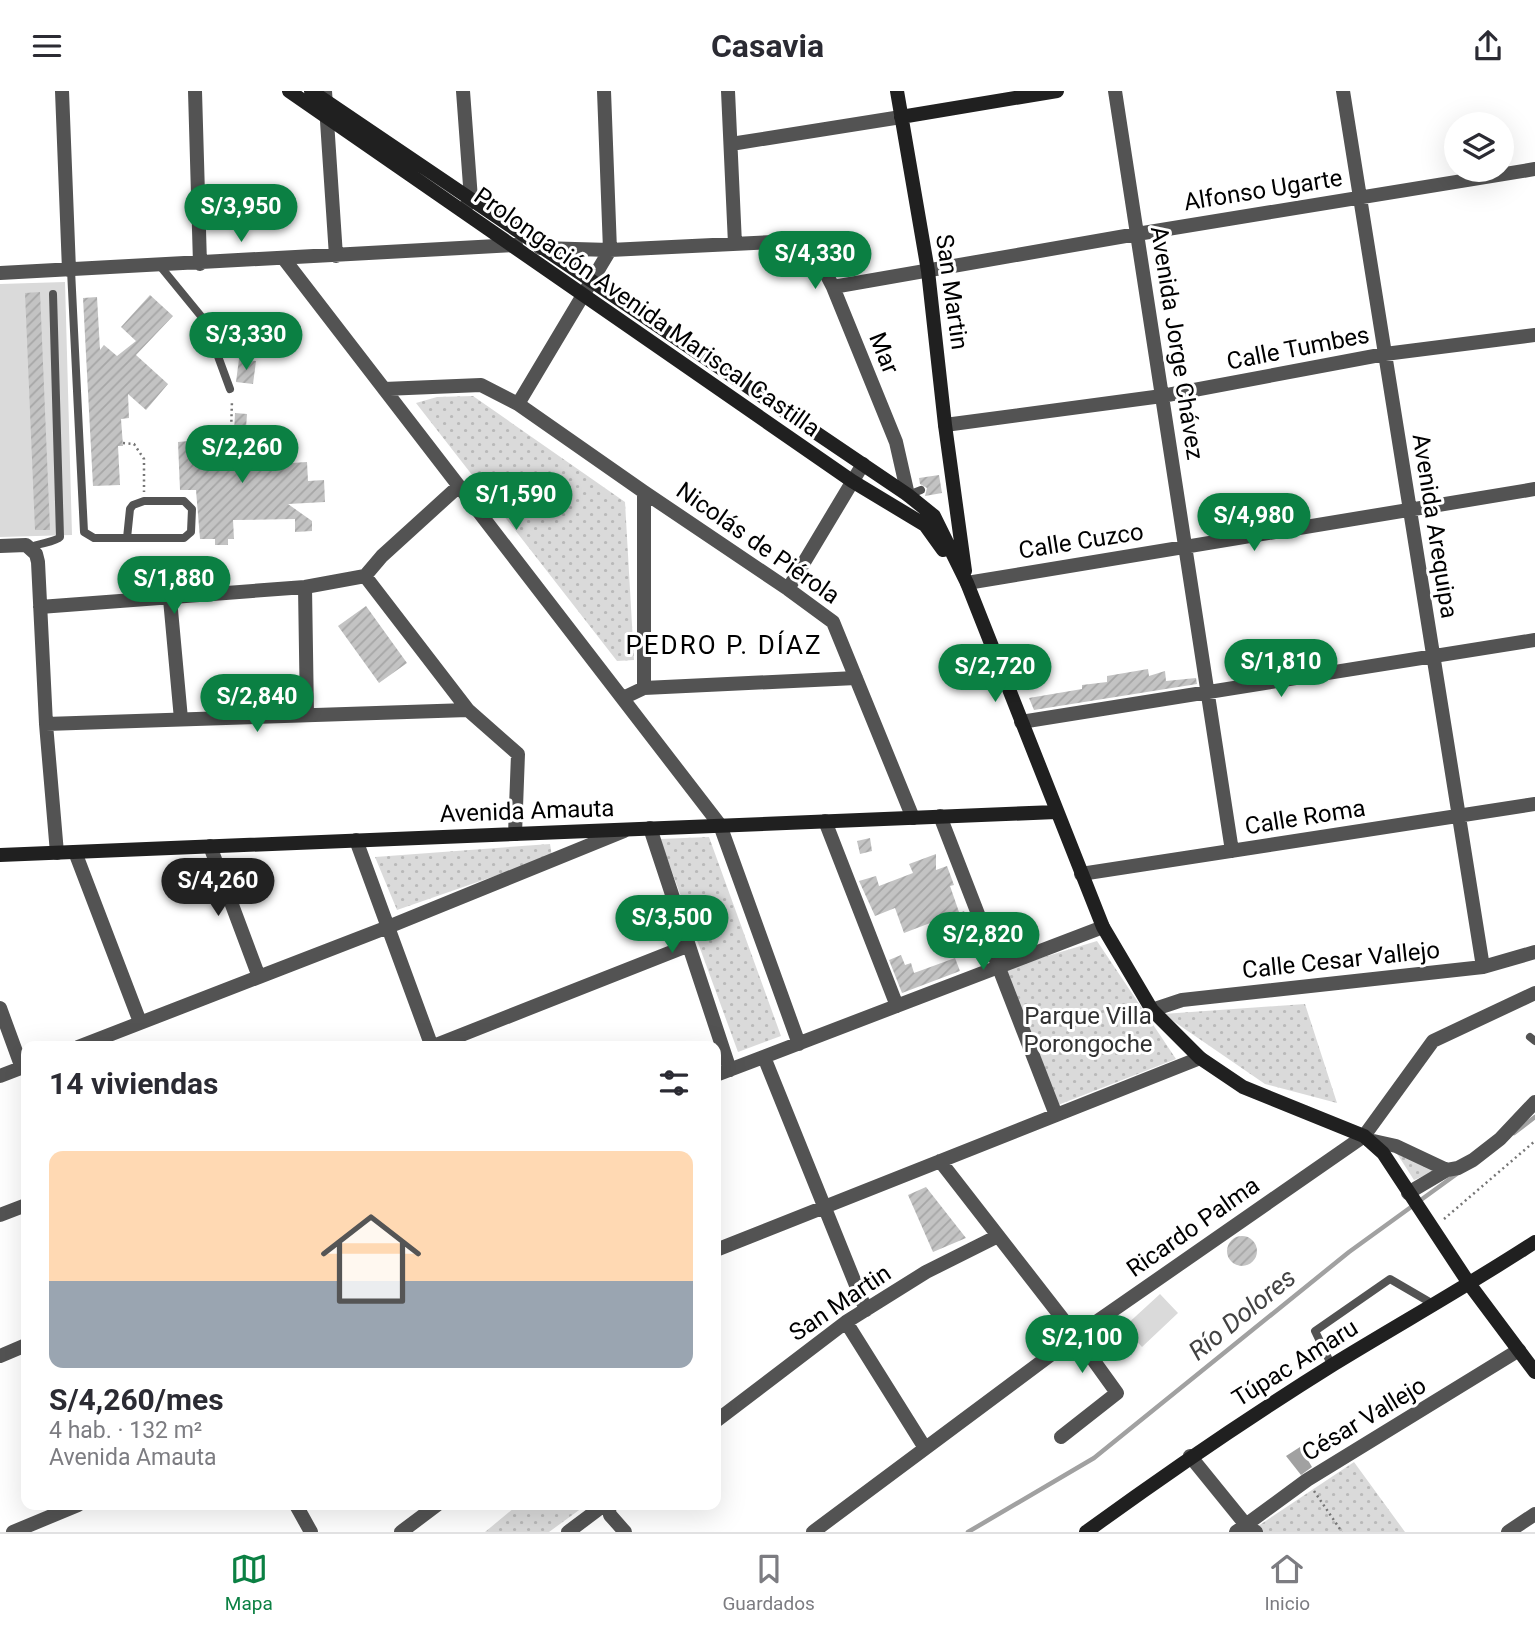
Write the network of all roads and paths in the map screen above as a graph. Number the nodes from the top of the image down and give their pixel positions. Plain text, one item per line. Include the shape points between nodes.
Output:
1 (62, 91) edge
2 (195, 91) edge
3 (289, 91) edge
4 (311, 91) edge
5 (463, 91) edge
6 (604, 91) edge
7 (728, 91) edge
8 (897, 91) edge
9 (1057, 91) edge
10 (1115, 91) edge
11 (1343, 91) edge
12 (326, 96) edge
13 (901, 117) junction
14 (327, 118) junction
15 (731, 144) junction
16 (1535, 169) edge
17 (1360, 197) junction
18 (471, 199) junction
19 (463, 212) junction
20 (1137, 234) junction
21 (509, 244) junction
22 (735, 244) junction
23 (545, 249) junction
24 (610, 250) junction
25 (336, 256) junction
26 (284, 260) junction
27 (201, 264) junction
28 (160, 266) junction
29 (70, 270) junction
30 (928, 271) junction
31 (0, 274) edge
32 (592, 280) junction
33 (833, 287) junction
34 (53, 294) dead end
35 (583, 296) junction
36 (1535, 335) edge
37 (1385, 354) junction
38 (230, 389) joint
39 (384, 389) junction
40 (1162, 396) junction
41 (519, 404) junction
42 (945, 425) junction
43 (215, 436) dead end
44 (123, 443) dead end
45 (863, 464) junction
46 (852, 481) junction
47 (459, 486) junction
48 (1535, 488) edge
49 (644, 492) junction
50 (915, 493) junction
51 (144, 501) junction
52 (1410, 509) junction
53 (127, 538) junction
54 (0, 546) edge
55 (31, 547) junction
56 (1185, 547) junction
57 (365, 576) junction
58 (967, 583) junction
59 (305, 587) junction
60 (788, 589) junction
61 (170, 599) junction
62 (40, 607) junction
63 (1535, 641) edge
64 (1433, 657) junction
65 (856, 678) junction
66 (644, 688) junction
67 (1207, 692) junction
68 (623, 698) junction
69 (468, 710) junction
70 (307, 715) junction
71 (181, 719) junction
72 (1021, 722) junction
73 (46, 724) junction
74 (1535, 804) edge
75 (1056, 812) junction
76 (940, 816) junction
77 (1458, 816) junction
78 (913, 818) junction
79 (825, 821) junction
80 (720, 825) junction
81 (650, 828) junction
82 (626, 830) junction
83 (515, 834) junction
84 (356, 840) junction
85 (210, 846) junction
86 (1232, 851) junction
87 (75, 852) junction
88 (57, 853) junction
89 (0, 855) edge
90 (1081, 874) junction
91 (388, 927) junction
92 (1103, 927) junction
93 (687, 946) junction
94 (1535, 952) edge
95 (999, 967) junction
96 (1483, 967) junction
97 (259, 977) junction
98 (1535, 993) edge
99 (897, 1006) junction
100 (0, 1008) edge
101 (1152, 1010) junction
102 (140, 1022) junction
103 (93, 1041) edge
104 (430, 1041) edge
105 (445, 1041) edge
106 (714, 1041) edge
107 (799, 1044) junction
108 (764, 1057) junction
109 (1200, 1058) junction
110 (21, 1060) edge
111 (21, 1068) edge
112 (723, 1073) edge
113 (0, 1076) edge
114 (1535, 1102) edge
115 (1056, 1115) junction
116 (1367, 1138) junction
117 (1535, 1141) edge
118 (940, 1161) junction
119 (1447, 1170) junction
120 (1410, 1197) junction
121 (21, 1207) edge
122 (824, 1207) junction
123 (0, 1215) edge
124 (1431, 1227) junction
125 (998, 1236) junction
126 (1535, 1242) edge
127 (721, 1248) edge
128 (1469, 1285) junction
129 (1433, 1304) junction
130 (866, 1310) junction
131 (846, 1322) junction
132 (1076, 1336) junction
133 (21, 1347) edge
134 (1519, 1350) junction
135 (0, 1356) edge
136 (1332, 1366) junction
137 (1535, 1372) edge
138 (721, 1417) edge
139 (1061, 1437) dead end
140 (925, 1447) junction
141 (1190, 1456) junction
142 (1307, 1480) junction
143 (66, 1510) edge
144 (299, 1510) edge
145 (431, 1510) edge
146 (599, 1510) edge
147 (608, 1510) edge
148 (1535, 1514) edge
149 (1246, 1530) edge
150 (13, 1532) edge
151 (311, 1532) edge
152 (401, 1532) edge
153 (568, 1532) edge
154 (625, 1532) edge
155 (813, 1532) edge
156 (1086, 1532) edge
157 (1342, 1532) edge
158 (1508, 1532) edge

1 - 29 street
2 - 27 street
3 - 14 main road, Prolongación Avenida Mariscal Castilla
4 - 12 main road, Prolongación Avenida Mariscal Castilla
5 - 18 street
6 - 24 street
7 - 15 street
8 - 13 main road, San Martin
9 - 13 main road
10 - 20 street, Avenida Jorge Chávez
11 - 17 street, Avenida Arequipa
12 - 14 street
12 - 18 main road, Prolongación Avenida Mariscal Castilla
13 - 15 street
13 - 30 main road, San Martin
14 - 19 main road, Prolongación Avenida Mariscal Castilla
14 - 25 street
15 - 22 street
16 - 17 street, Alfonso Ugarte
17 - 20 street, Alfonso Ugarte
17 - 37 street, Avenida Arequipa
18 - 19 street
18 - 23 main road, Prolongación Avenida Mariscal Castilla
19 - 21 main road, Prolongación Avenida Mariscal Castilla
20 - 30 street, Alfonso Ugarte
20 - 40 street, Avenida Jorge Chávez
21 - 23 street
21 - 25 street
21 - 35 main road, Prolongación Avenida Mariscal Castilla
22 - 24 street, Mar
22 - 33 street, Mar via 802,244 819,260
23 - 24 street, Mar
23 - 32 main road, Prolongación Avenida Mariscal Castilla
24 - 32 street
25 - 26 street
26 - 27 street
26 - 39 street
27 - 28 street
28 - 29 street
28 - 38 lane via 205,321
29 - 31 street
29 - 53 lane via 82,527 94,538
30 - 33 street, Alfonso Ugarte
30 - 42 main road, San Martin
32 - 35 street
32 - 45 main road, Prolongación Avenida Mariscal Castilla
33 - 50 street, Mar
34 - 55 lane via 60,537
35 - 41 street
35 - 46 main road, Prolongación Avenida Mariscal Castilla
36 - 37 street, Calle Tumbes
37 - 40 street, Calle Tumbes
37 - 52 street, Avenida Arequipa
38 - 43 path via 231,433
39 - 41 street, Nicolás de Piérola via 481,385
39 - 47 street
40 - 42 street, Calle Tumbes
40 - 56 street, Avenida Jorge Chávez
41 - 49 street, Nicolás de Piérola
42 - 58 main road, San Martin via 947,483
44 - 51 path via 134,444 143,454
45 - 46 street
45 - 50 main road, Prolongación Avenida Mariscal Castilla
46 - 58 main road, Prolongación Avenida Mariscal Castilla via 925,525
46 - 60 street
47 - 57 street
47 - 68 street
48 - 52 street, Calle Cuzco
49 - 60 street, Nicolás de Piérola
49 - 66 street
50 - 58 main road, Prolongación Avenida Mariscal Castilla via 934,516
51 - 53 lane via 130,509
51 - 53 lane via 188,503 191,532 184,538
52 - 56 street, Calle Cuzco
52 - 64 street, Avenida Arequipa
54 - 55 street
55 - 62 street via 38,562
56 - 58 street, Calle Cuzco
56 - 67 street, Avenida Jorge Chávez
57 - 59 street
57 - 69 street
58 - 72 main road, Prolongación Avenida Mariscal Castilla
59 - 61 street
59 - 70 street
60 - 65 street, Nicolás de Piérola via 834,622
61 - 62 street
61 - 71 street
62 - 73 street
63 - 64 street
64 - 67 street
64 - 77 street, Avenida Arequipa
65 - 66 street
65 - 78 street, Nicolás de Piérola
66 - 68 street
67 - 72 street
67 - 86 street, Avenida Jorge Chávez
68 - 80 street
69 - 70 street
69 - 83 street via 517,754
70 - 71 street
71 - 73 street
72 - 75 main road, Prolongación Avenida Mariscal Castilla
73 - 88 street
74 - 77 street, Calle Roma
75 - 76 main road, Avenida Amauta
75 - 90 main road, Prolongación Avenida Mariscal Castilla
76 - 78 main road, Avenida Amauta
76 - 95 street
77 - 86 street, Calle Roma
77 - 96 street, Avenida Arequipa
78 - 79 main road, Avenida Amauta
79 - 80 main road, Avenida Amauta
79 - 99 street
80 - 81 main road, Avenida Amauta
80 - 107 street
81 - 82 main road, Avenida Amauta
81 - 93 street
82 - 83 main road, Avenida Amauta
82 - 91 street
83 - 84 main road, Avenida Amauta
84 - 85 main road, Avenida Amauta
84 - 91 street
85 - 87 main road, Avenida Amauta
85 - 97 street
86 - 90 street, Calle Roma
87 - 88 main road, Avenida Amauta
87 - 102 street
88 - 89 main road, Avenida Amauta
90 - 92 main road, Prolongación Avenida Mariscal Castilla
91 - 97 street
91 - 104 street
92 - 95 street
92 - 101 main road, Prolongación Avenida Mariscal Castilla
93 - 105 street
93 - 106 street
94 - 96 street, Calle Cesar Vallejo
95 - 99 street
95 - 115 street
96 - 101 street, Calle Cesar Vallejo via 1182,1000
97 - 102 street
98 - 116 street, Ricardo Palma via 1433,1041
99 - 107 street
100 - 110 street
101 - 109 main road, Prolongación Avenida Mariscal Castilla
102 - 103 street
107 - 108 street
108 - 112 street
108 - 122 street
109 - 115 street
109 - 116 main road, Prolongación Avenida Mariscal Castilla via 1243,1087
111 - 113 street
114 - 119 street via 1474,1160
115 - 118 street
116 - 119 street
116 - 120 main road, Prolongación Avenida Mariscal Castilla via 1383,1153
116 - 132 street, Ricardo Palma
117 - 124 path
118 - 122 street
118 - 125 street
119 - 120 street
120 - 124 main road, Prolongación Avenida Mariscal Castilla
121 - 123 street
122 - 127 street
122 - 130 street
124 - 128 main road, Prolongación Avenida Mariscal Castilla
125 - 130 street, San Martin via 926,1272
125 - 132 street
126 - 128 main road, Túpac Amaru
128 - 129 main road, Túpac Amaru
128 - 134 main road, Prolongación Avenida Mariscal Castilla
129 - 136 main road, Túpac Amaru
129 - 136 lane via 1390,1279 1315,1331
130 - 131 street, San Martin
131 - 138 street, San Martin
131 - 140 street
132 - 139 street via 1116,1393
132 - 140 street, Ricardo Palma
133 - 135 street
134 - 137 main road, Prolongación Avenida Mariscal Castilla
134 - 142 street, César Vallejo
136 - 141 main road, Túpac Amaru
140 - 155 street, Ricardo Palma
141 - 149 street
141 - 156 main road, Túpac Amaru
142 - 149 street, César Vallejo
142 - 157 path
143 - 150 street
144 - 151 street
145 - 152 street
146 - 153 street
147 - 154 street
148 - 158 street

